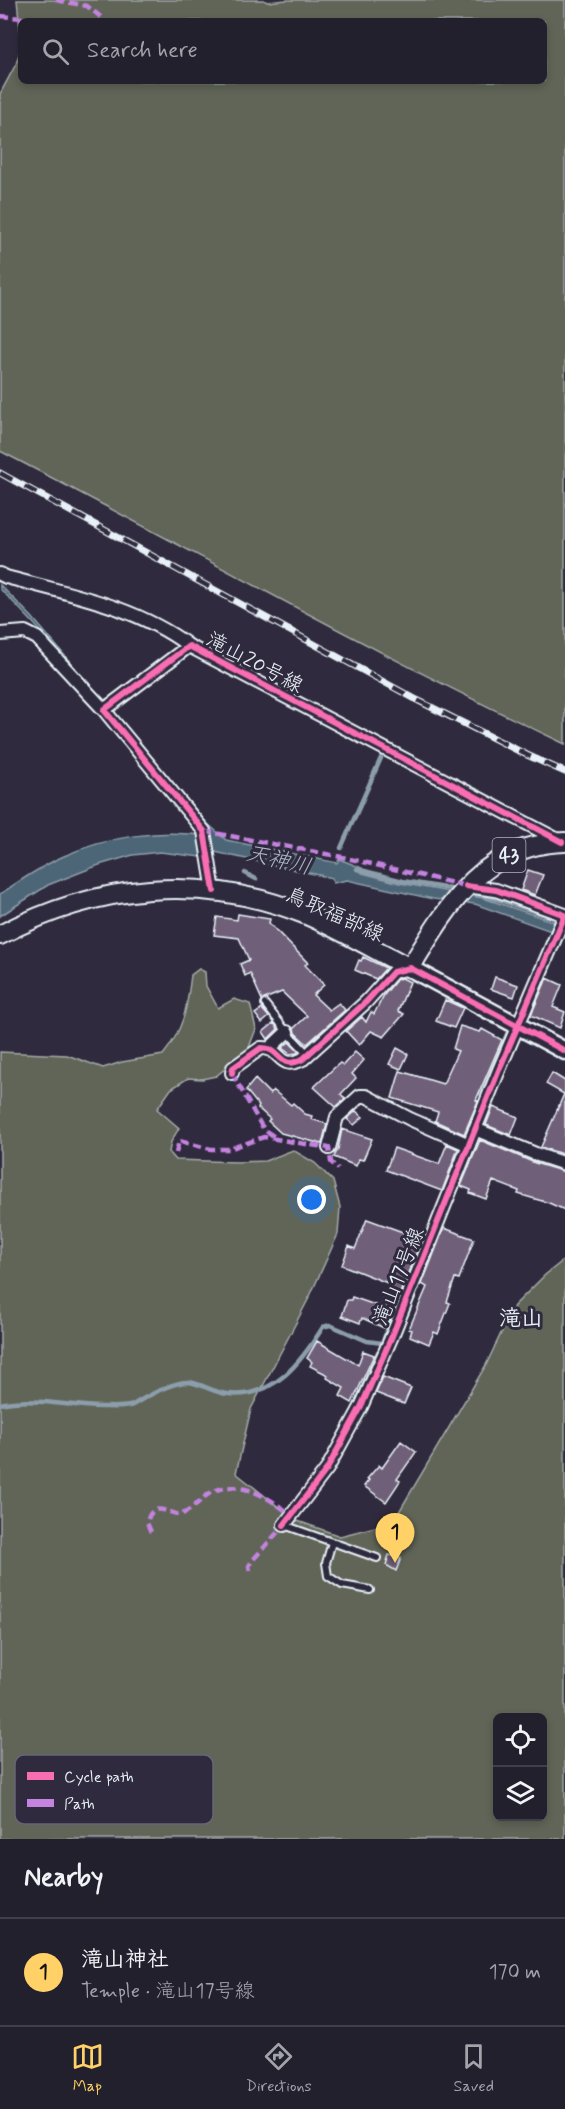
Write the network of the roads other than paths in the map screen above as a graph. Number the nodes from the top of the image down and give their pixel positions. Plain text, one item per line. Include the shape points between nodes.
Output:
1 (0, 574) edge
2 (0, 634) edge
3 (189, 646) junction
4 (104, 710) junction
5 (563, 842) edge
6 (465, 887) junction
7 (214, 891) junction
8 (0, 935) edge
9 (410, 968) junction
10 (265, 1004) dead end
11 (519, 1026) junction
12 (287, 1032) junction
13 (269, 1049) junction
14 (565, 1051) edge
15 (308, 1054) junction
16 (232, 1073) dead end
17 (475, 1129) junction
18 (469, 1144) junction
19 (328, 1148) dead end
20 (565, 1164) edge
21 (284, 1525) joint
22 (332, 1542) junction
23 (377, 1558) dead end
24 (370, 1590) dead end

1 - 3 street via 119,608 168,630
2 - 4 street via 25,632 37,638
3 - 4 street, 滝山20号線
3 - 5 street, 滝山20号線
4 - 7 street via 205,834
5 - 6 main road, 43 via 516,851 492,864
6 - 9 main road, 43
6 - 11 street, 滝山17号線 via 496,890 565,915
7 - 8 main road, 鳥取福部線 via 171,888 105,895 57,910
7 - 9 main road, 鳥取福部線 via 305,915
9 - 11 street
9 - 15 street via 393,972
10 - 12 lane
11 - 14 street
11 - 17 street, 滝山17号線
12 - 13 street
12 - 15 lane
13 - 15 street via 293,1064
13 - 16 street via 256,1050 232,1068
17 - 18 street, 滝山17号線
17 - 20 street
18 - 19 street via 360,1096 337,1117
18 - 21 street, 滝山17号線 via 361,1407 327,1469
21 - 22 lane
22 - 23 lane
22 - 24 lane via 326,1563 328,1576 342,1585

